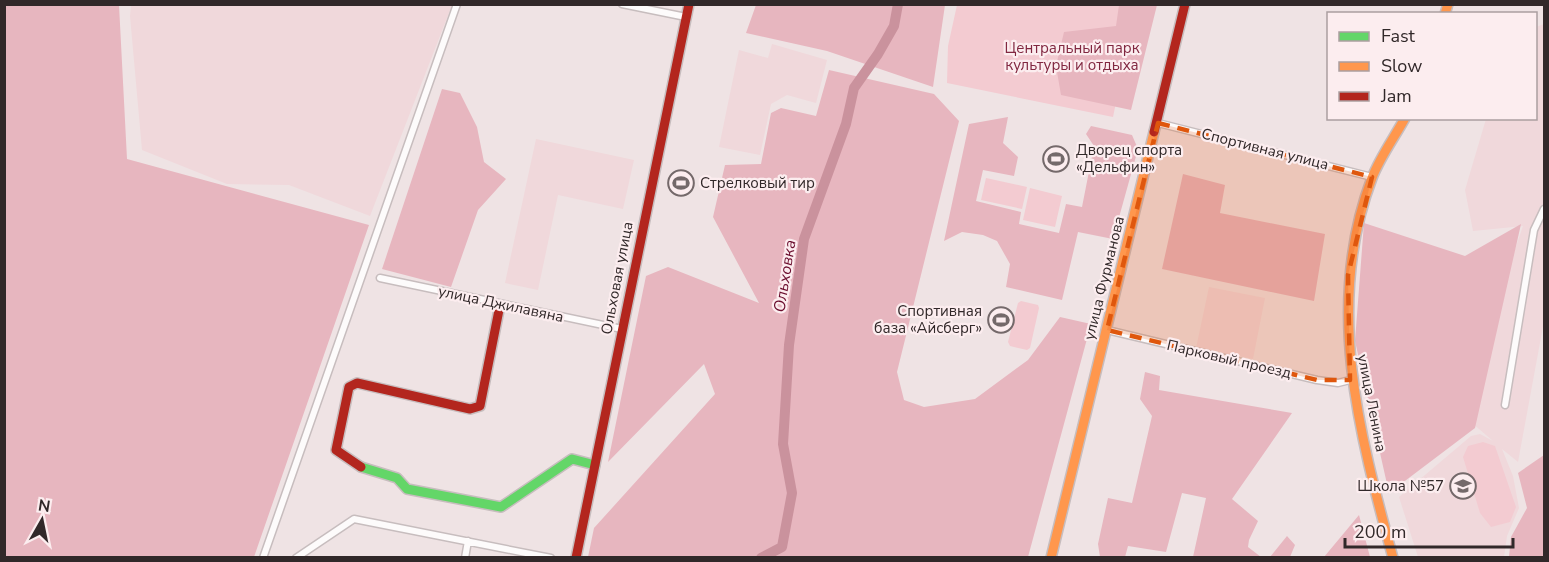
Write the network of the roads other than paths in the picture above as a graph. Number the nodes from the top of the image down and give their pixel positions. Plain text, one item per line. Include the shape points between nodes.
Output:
1 (457, 4) edge
2 (689, 4) edge
3 (1185, 4) edge
4 (626, 5) edge
5 (686, 17) junction
6 (1404, 120) edge
7 (1158, 123) junction
8 (1372, 177) junction
9 (1545, 209) edge
10 (380, 278) dead end
11 (500, 305) junction
12 (622, 329) junction
13 (1107, 330) junction
14 (1350, 380) junction
15 (1505, 405) dead end
16 (594, 465) junction
17 (468, 542) junction
18 (1055, 556) edge
19 (263, 558) edge
20 (296, 558) edge
21 (465, 558) edge
22 (551, 558) edge
23 (576, 558) edge
24 (1393, 558) edge

1 - 19 street
2 - 5 main road, Ольховая улица
3 - 7 main road, улица Фурманова
4 - 5 street
5 - 12 main road, Ольховая улица
6 - 8 main road, улица Ленина
7 - 8 street, Спортивная улица
7 - 13 main road, улица Фурманова
8 - 14 main road, улица Ленина via 1354,236 1348,275
9 - 15 street via 1534,230
10 - 11 street, улица Джилавяна
11 - 12 street, улица Джилавяна
11 - 16 main road via 480,406 470,409 357,383 349,387 336,450 360,467 397,478 407,489 501,507 572,459
12 - 16 main road, Ольховая улица
13 - 14 street, Парковый проезд via 1317,380
13 - 18 main road, улица Фурманова
14 - 24 main road, улица Ленина
16 - 23 main road, Ольховая улица
17 - 20 street via 354,519
17 - 21 street
17 - 22 street

